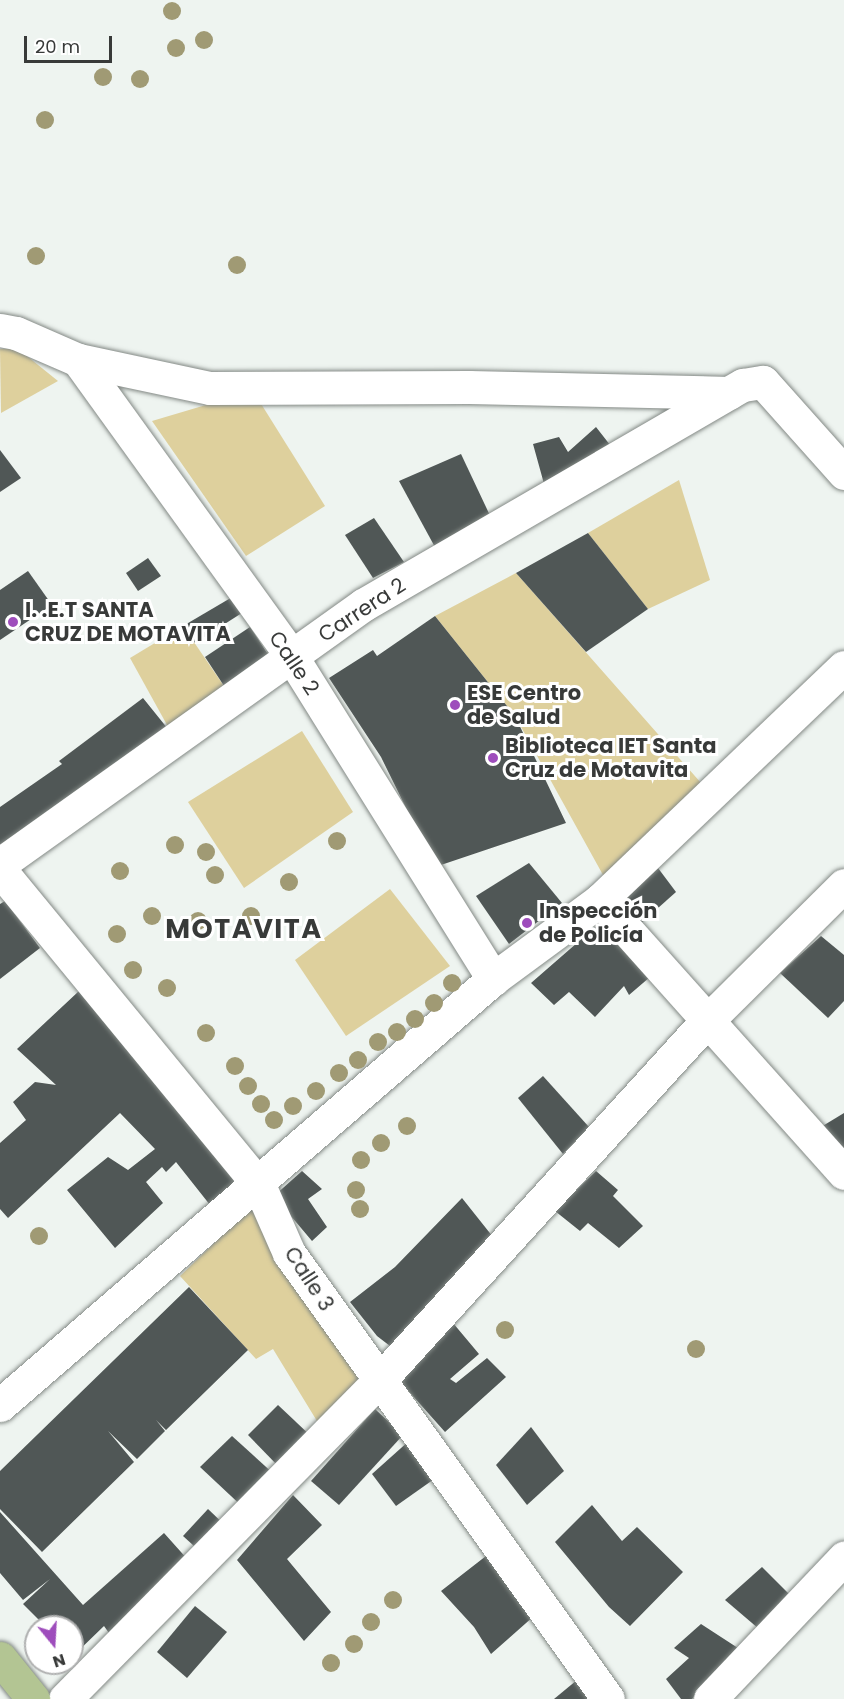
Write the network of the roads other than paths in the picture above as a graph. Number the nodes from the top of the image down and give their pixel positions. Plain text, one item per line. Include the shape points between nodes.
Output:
1 (0, 330) edge
2 (78, 360) junction
3 (736, 389) junction
4 (844, 473) edge
5 (292, 657) junction
6 (844, 667) edge
7 (0, 864) edge
8 (0, 870) edge
9 (844, 885) edge
10 (600, 900) junction
11 (493, 979) junction
12 (706, 1022) junction
13 (844, 1173) edge
14 (259, 1185) junction
15 (379, 1381) junction
16 (0, 1405) edge
17 (844, 1558) edge
18 (0, 1658) edge
19 (33, 1699) edge
20 (64, 1699) edge
21 (608, 1699) edge
22 (710, 1699) edge

1 - 2 street
2 - 3 street via 210,388
2 - 5 street, Calle 2
3 - 4 street via 763,382
3 - 5 street, Carrera 2 via 363,605
5 - 7 street, Carrera 2
5 - 11 street, Calle 2
6 - 10 street
8 - 14 street, Calle 3
9 - 12 street
10 - 11 street
10 - 12 street
11 - 14 street
12 - 13 street
12 - 15 street
14 - 15 street, Calle 3 via 289,1253
14 - 16 street
15 - 20 street
15 - 21 street, Calle 3
17 - 22 street
18 - 19 main road

